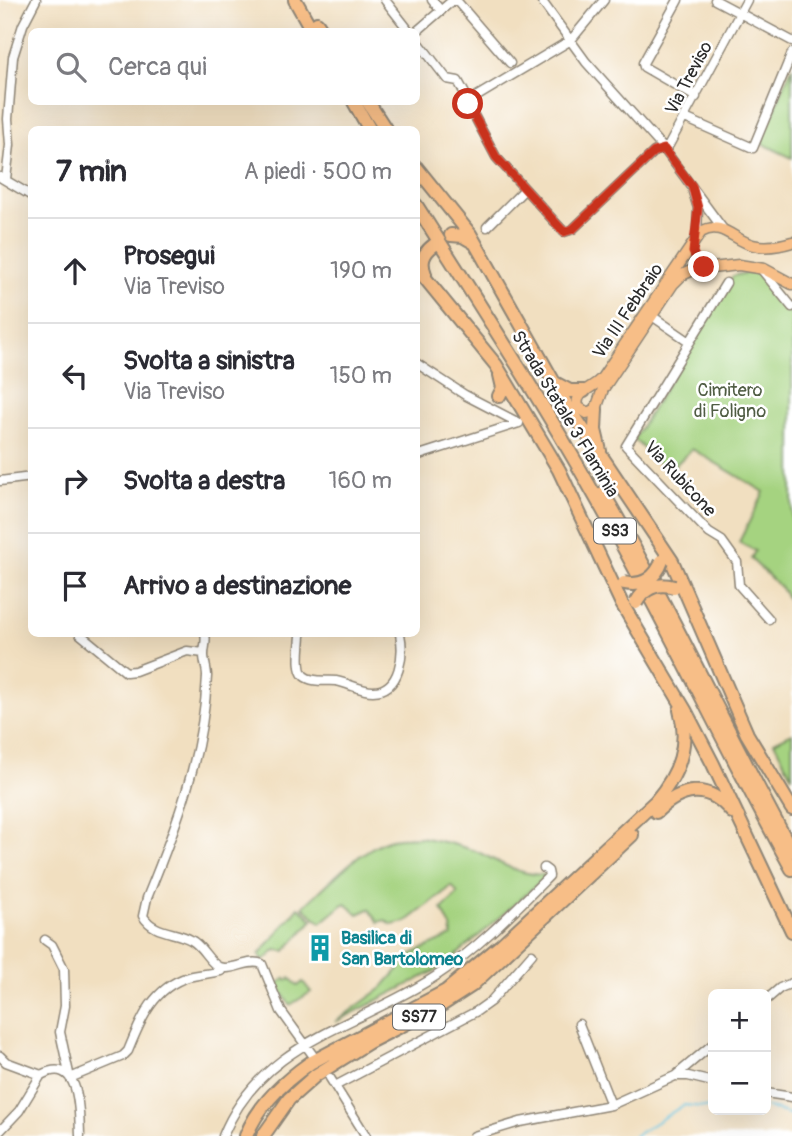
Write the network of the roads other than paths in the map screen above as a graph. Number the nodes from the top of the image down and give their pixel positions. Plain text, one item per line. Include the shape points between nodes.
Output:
1 (36, 0) edge
2 (295, 0) edge
3 (304, 0) edge
4 (385, 0) edge
5 (432, 0) edge
6 (455, 0) edge
7 (541, 0) edge
8 (604, 0) edge
9 (678, 0) edge
10 (715, 0) edge
11 (747, 0) edge
12 (441, 11) junction
13 (741, 14) junction
14 (315, 28) edge
15 (316, 28) edge
16 (407, 28) edge
17 (420, 29) edge
18 (571, 40) junction
19 (792, 41) edge
20 (420, 45) edge
21 (792, 53) edge
22 (510, 63) dead end
23 (696, 97) junction
24 (469, 101) junction
25 (348, 105) edge
26 (356, 105) edge
27 (363, 105) edge
28 (370, 105) edge
29 (685, 118) junction
30 (358, 126) edge
31 (368, 126) edge
32 (376, 126) edge
33 (383, 126) edge
34 (664, 149) junction
35 (420, 172) edge
36 (3, 178) edge
37 (692, 186) junction
38 (525, 189) junction
39 (28, 194) edge
40 (420, 198) edge
41 (420, 211) edge
42 (487, 227) dead end
43 (723, 229) junction
44 (451, 235) dead end
45 (695, 239) junction
46 (792, 242) edge
47 (475, 243) junction
48 (434, 245) dead end
49 (759, 267) junction
50 (708, 268) junction
51 (420, 272) edge
52 (428, 281) junction
53 (726, 283) dead end
54 (792, 284) edge
55 (792, 307) edge
56 (652, 316) junction
57 (690, 342) junction
58 (496, 365) junction
59 (420, 366) edge
60 (552, 380) junction
61 (584, 391) junction
62 (499, 396) junction
63 (478, 402) junction
64 (596, 410) junction
65 (505, 416) junction
66 (519, 423) junction
67 (544, 443) junction
68 (420, 455) edge
69 (606, 464) junction
70 (28, 478) edge
71 (0, 481) edge
72 (663, 554) junction
73 (610, 575) junction
74 (689, 596) junction
75 (769, 619) dead end
76 (638, 629) junction
77 (84, 637) edge
78 (206, 637) edge
79 (301, 637) edge
80 (401, 637) edge
81 (204, 653) junction
82 (676, 697) junction
83 (792, 809) edge
84 (739, 820) junction
85 (792, 851) edge
86 (544, 868) dead end
87 (792, 869) edge
88 (772, 889) junction
89 (791, 904) edge
90 (792, 931) edge
91 (46, 940) dead end
92 (531, 954) dead end
93 (222, 968) junction
94 (792, 983) edge
95 (771, 996) edge
96 (579, 1024) dead end
97 (304, 1044) junction
98 (708, 1048) edge
99 (312, 1054) dead end
100 (0, 1056) edge
101 (41, 1075) junction
102 (675, 1076) junction
103 (70, 1078) junction
104 (330, 1078) dead end
105 (708, 1081) edge
106 (335, 1086) junction
107 (771, 1094) edge
108 (792, 1097) edge
109 (611, 1105) junction
110 (0, 1132) edge
111 (80, 1136) edge
112 (223, 1136) edge
113 (246, 1136) edge
114 (263, 1136) edge
115 (366, 1136) edge
116 (474, 1136) edge

1 - 36 street via 13,57 10,145
2 - 14 highway
3 - 15 highway
4 - 16 street
5 - 12 street
6 - 12 street
6 - 22 street
7 - 18 street
8 - 18 street
9 - 23 street via 643,63
10 - 13 street
11 - 13 street, Via Treviso
12 - 17 street
13 - 19 street
13 - 23 street, Via Treviso
18 - 24 street
18 - 34 street
20 - 24 street via 447,79 458,81
21 - 29 street via 753,148
23 - 29 street, Via Treviso
24 - 38 street, Via Treviso via 496,157
25 - 30 highway
26 - 31 highway
27 - 32 highway
28 - 33 highway
29 - 34 street, Via Treviso
34 - 37 street
34 - 38 street, Via Treviso via 654,152 569,232
35 - 47 highway
36 - 39 street
37 - 43 street
37 - 45 street via 698,208
38 - 42 street
40 - 85 highway, Strada Statale 3 Flaminia / SS3 via 640,557
41 - 87 highway, Strada Statale 3 Flaminia / SS3 via 594,493
43 - 45 main road via 710,228
43 - 46 main road via 752,245
44 - 47 highway
45 - 50 main road via 695,257
45 - 61 main road, Via III Febbraio via 602,378
47 - 60 highway
48 - 52 highway via 422,262
49 - 50 main road
49 - 54 main road
49 - 55 street
50 - 56 main road via 677,278
51 - 52 highway
52 - 58 highway
53 - 57 street, Via Rubicone
56 - 57 street
56 - 64 main road via 603,389
57 - 75 street, Via Rubicone via 626,446 722,541 737,562 739,585
58 - 62 highway via 503,385
58 - 67 highway
59 - 63 street
60 - 61 highway via 566,390
60 - 69 highway
61 - 64 main road via 577,399 579,409 587,413
62 - 63 street
62 - 65 street
63 - 65 street
64 - 69 highway via 596,439
65 - 66 street
66 - 67 highway
66 - 68 street
67 - 73 highway
69 - 72 highway
70 - 71 street
72 - 73 highway, bridge via 656,572 645,582 624,583
72 - 74 highway
73 - 76 highway
74 - 76 highway, bridge via 661,584 650,588 636,603
74 - 83 highway via 747,734
76 - 82 highway
77 - 81 street via 127,672 187,651
78 - 81 street
79 - 80 street via 300,668 305,678 376,691 389,685 400,666
81 - 93 street via 204,716 188,789 144,916 153,927 191,940
82 - 84 highway
82 - 113 highway, SS77 via 684,725 680,765 656,801 446,991 289,1078 260,1111
84 - 88 highway
84 - 114 highway, SS77 via 715,795 698,792 668,800 471,986 316,1076 289,1099
86 - 97 street via 549,876 452,965
88 - 89 highway
88 - 90 highway
91 - 103 street via 65,969 60,1032
92 - 106 street via 477,1011
93 - 97 street via 262,964 281,1012
93 - 103 street via 173,984 149,1006 123,1056
94 - 95 street
96 - 109 street
97 - 99 street
97 - 112 street via 253,1086
98 - 102 street
100 - 101 street
101 - 103 street via 57,1072
101 - 110 street
102 - 105 street
102 - 109 street
103 - 111 street via 79,1096
104 - 106 street
106 - 115 street
107 - 108 street
109 - 116 street via 520,1122

